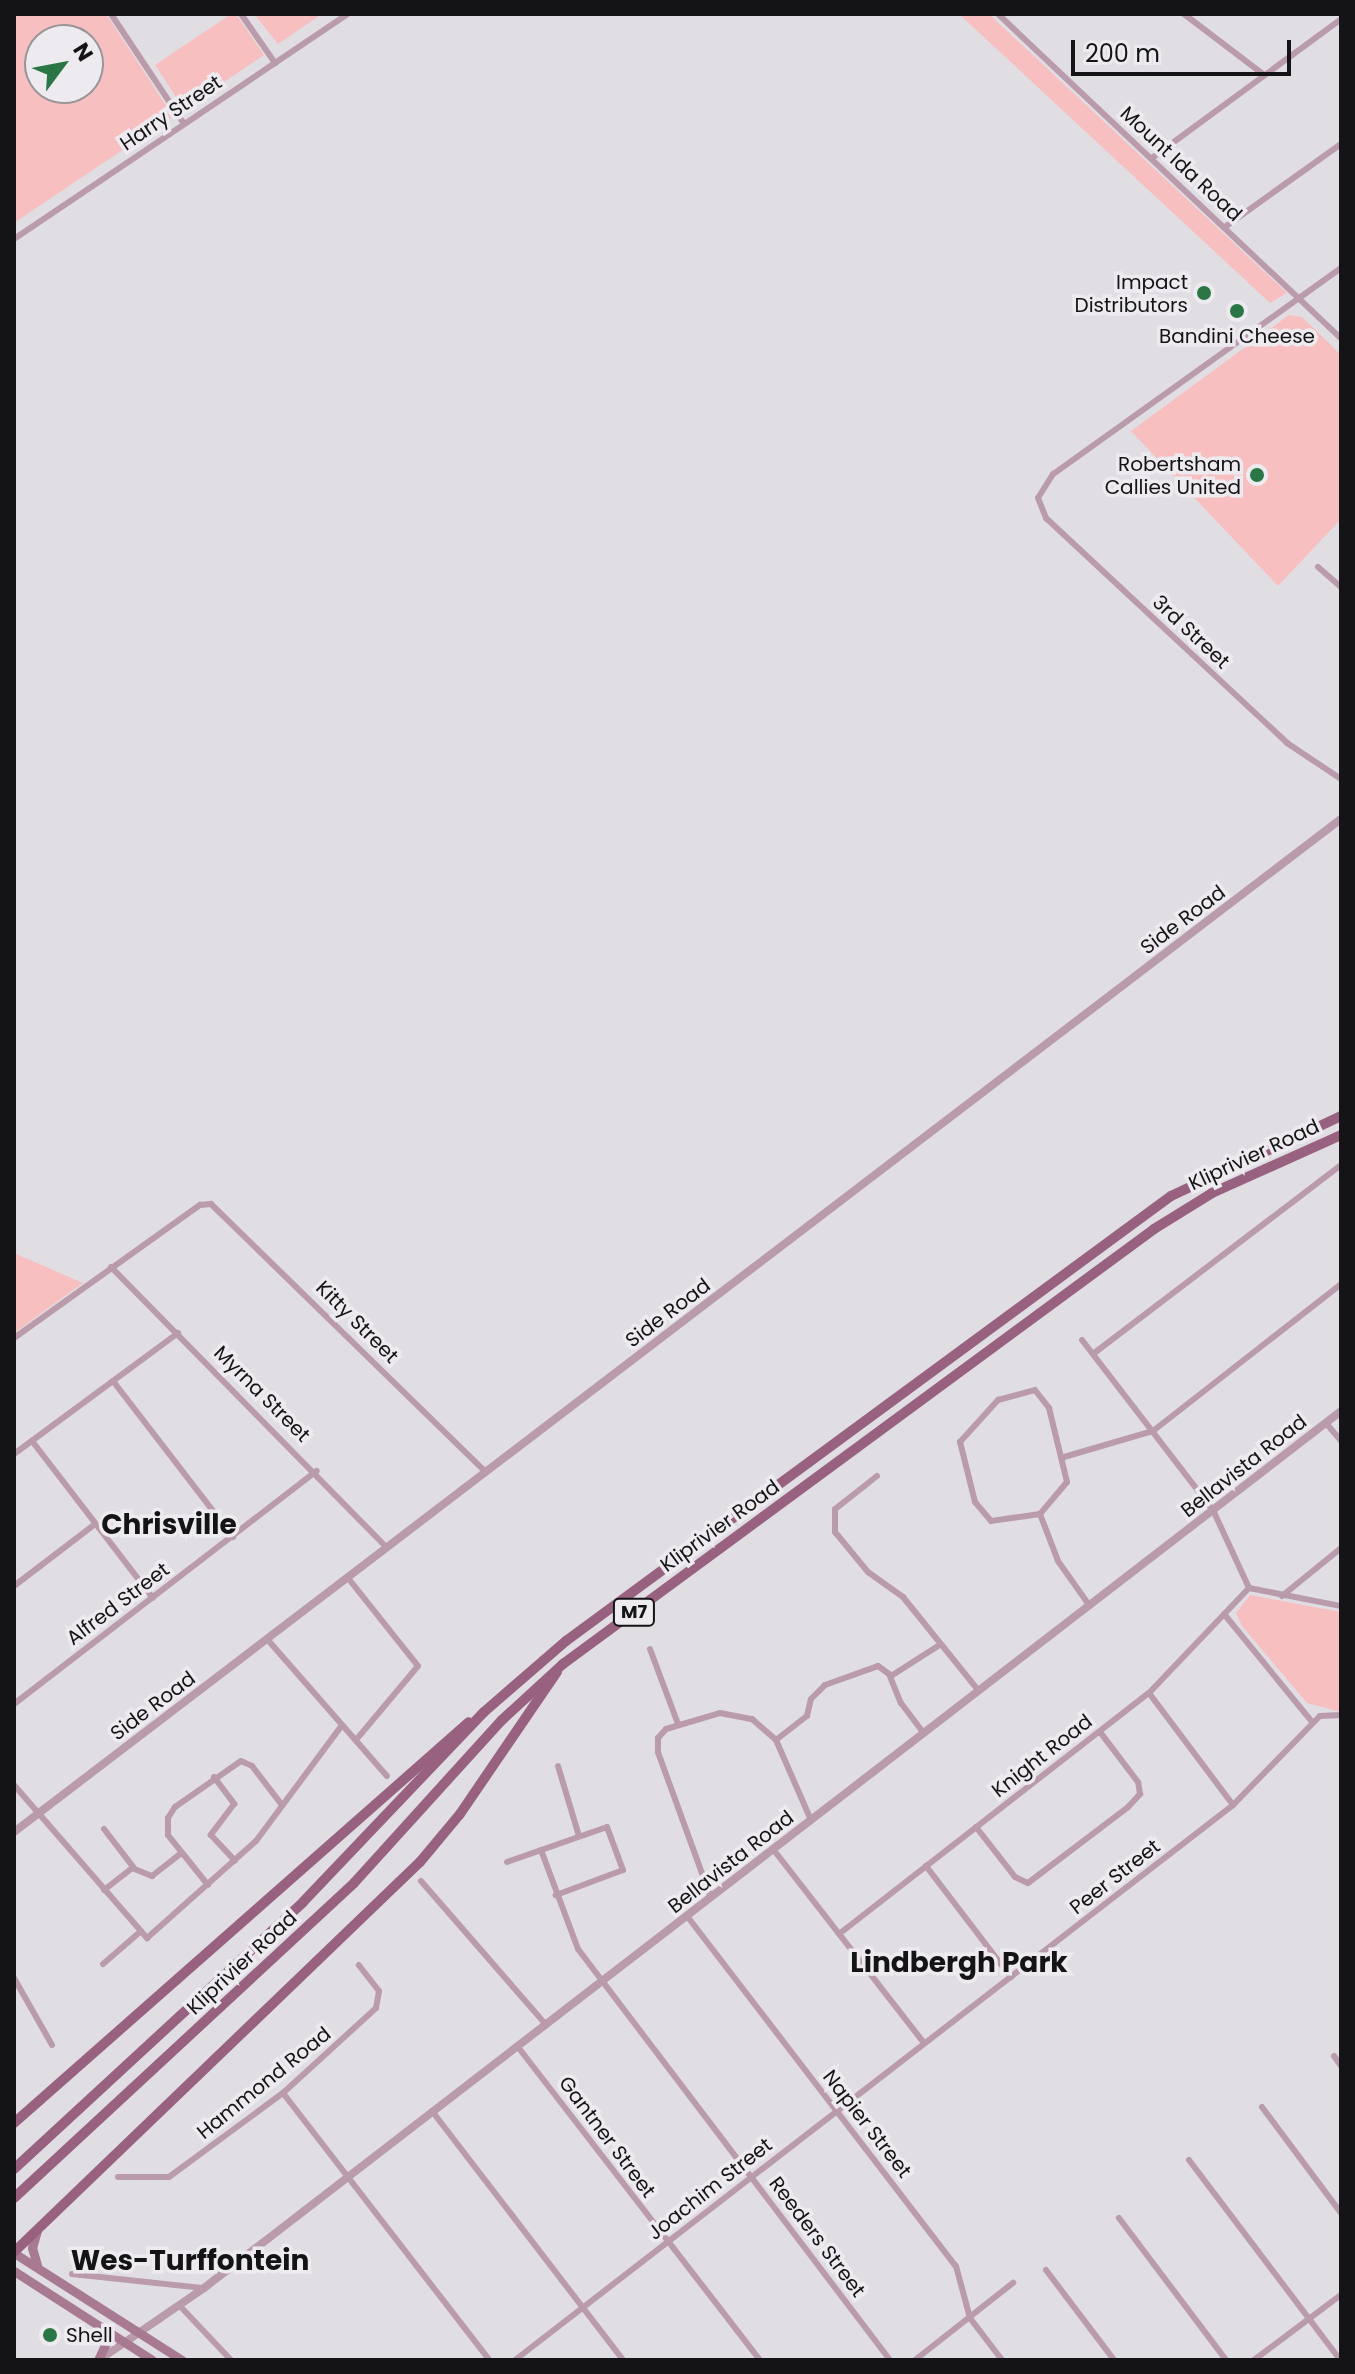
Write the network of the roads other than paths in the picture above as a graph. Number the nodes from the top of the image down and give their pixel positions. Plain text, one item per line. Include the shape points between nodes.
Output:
1 (111, 14) edge
2 (241, 14) edge
3 (347, 14) edge
4 (998, 14) edge
5 (1184, 14) edge
6 (1341, 19) edge
7 (275, 63) junction
8 (1264, 75) junction
9 (184, 124) junction
10 (1341, 144) edge
11 (1152, 158) junction
12 (1225, 227) junction
13 (14, 239) edge
14 (1341, 268) edge
15 (1298, 296) junction
16 (1341, 338) edge
17 (1318, 567) dead end
18 (1341, 587) edge
19 (1341, 779) edge
20 (1341, 819) edge
21 (1341, 1116) edge
22 (1341, 1135) edge
23 (1341, 1165) edge
24 (111, 1267) junction
25 (1341, 1284) edge
26 (178, 1333) junction
27 (14, 1338) edge
28 (1082, 1340) dead end
29 (1093, 1354) junction
30 (113, 1381) junction
31 (1341, 1411) edge
32 (1326, 1423) junction
33 (1153, 1431) junction
34 (32, 1441) junction
35 (1341, 1441) edge
36 (14, 1454) edge
37 (1064, 1457) junction
38 (317, 1471) junction
39 (486, 1472) junction
40 (877, 1476) dead end
41 (1213, 1510) junction
42 (1040, 1514) junction
43 (95, 1524) junction
44 (233, 1537) junction
45 (387, 1548) junction
46 (1341, 1548) edge
47 (348, 1578) junction
48 (14, 1586) edge
49 (1249, 1588) junction
50 (1282, 1596) junction
51 (153, 1598) junction
52 (1089, 1605) junction
53 (1341, 1606) edge
54 (1224, 1614) junction
55 (267, 1639) junction
56 (941, 1644) junction
57 (650, 1649) dead end
58 (563, 1664) junction
59 (891, 1676) junction
60 (978, 1690) junction
61 (1149, 1693) junction
62 (14, 1704) edge
63 (484, 1712) junction
64 (1341, 1715) edge
65 (1312, 1722) junction
66 (678, 1724) junction
67 (342, 1725) junction
68 (923, 1732) junction
69 (1100, 1732) junction
70 (356, 1740) junction
71 (776, 1740) junction
72 (558, 1766) dead end
73 (387, 1776) dead end
74 (214, 1777) junction
75 (14, 1785) edge
76 (282, 1805) junction
77 (1233, 1805) junction
78 (37, 1815) junction
79 (811, 1820) junction
80 (976, 1827) junction
81 (104, 1829) dead end
82 (14, 1832) edge
83 (579, 1836) junction
84 (773, 1849) junction
85 (541, 1850) junction
86 (181, 1853) junction
87 (235, 1861) junction
88 (507, 1862) dead end
89 (926, 1866) junction
90 (134, 1868) junction
91 (421, 1881) dead end
92 (208, 1885) junction
93 (104, 1890) junction
94 (556, 1895) junction
95 (711, 1898) junction
96 (687, 1916) junction
97 (141, 1931) junction
98 (839, 1934) junction
99 (103, 1964) dead end
100 (359, 1965) dead end
101 (1011, 1977) junction
102 (14, 1978) edge
103 (602, 1981) junction
104 (546, 2025) junction
105 (924, 2043) junction
106 (52, 2045) dead end
107 (518, 2047) junction
108 (1334, 2056) dead end
109 (1341, 2066) edge
110 (283, 2093) junction
111 (1262, 2107) dead end
112 (432, 2111) junction
113 (837, 2111) junction
114 (14, 2123) edge
115 (1189, 2160) dead end
116 (14, 2169) edge
117 (118, 2177) dead end
118 (348, 2177) junction
119 (752, 2177) junction
120 (14, 2198) edge
121 (1341, 2213) edge
122 (1119, 2218) dead end
123 (39, 2227) junction
124 (667, 2242) junction
125 (14, 2252) edge
126 (1046, 2270) dead end
127 (14, 2271) edge
128 (43, 2272) junction
129 (72, 2274) dead end
130 (1013, 2283) dead end
131 (204, 2288) junction
132 (1341, 2295) edge
133 (179, 2305) junction
134 (583, 2307) junction
135 (970, 2318) junction
136 (1309, 2319) junction
137 (104, 2329) junction
138 (138, 2333) junction
139 (125, 2343) junction
140 (98, 2360) edge
141 (152, 2360) edge
142 (182, 2360) edge
143 (231, 2360) edge
144 (489, 2360) edge
145 (515, 2360) edge
146 (623, 2360) edge
147 (760, 2360) edge
148 (890, 2360) edge
149 (915, 2360) edge
150 (1002, 2360) edge
151 (1114, 2360) edge
152 (1226, 2360) edge
153 (1254, 2360) edge
154 (1340, 2360) edge

1 - 9 street
2 - 7 street
3 - 7 street, Harry Street
4 - 11 street, Mount Ida Road
5 - 8 street
6 - 8 street
7 - 9 street, Harry Street
8 - 11 street
9 - 13 street, Harry Street
10 - 12 street
11 - 12 street, Mount Ida Road
12 - 15 street, Mount Ida Road
14 - 15 street
15 - 16 street, Mount Ida Road
15 - 19 street, 3rd Street via 1053,474 1039,493 1043,515 1081,551 1297,752
17 - 18 street
20 - 39 street, Side Road
21 - 63 main road, Kliprivier Road / M7 via 1214,1172 1134,1220 566,1641
22 - 58 main road, Kliprivier Road / M7 via 1212,1193 1154,1229
23 - 29 street
24 - 26 street, Myrna Street
24 - 27 street
24 - 39 street, Kitty Street via 200,1205 211,1204
25 - 33 street
26 - 30 street
26 - 38 street, Myrna Street
28 - 29 street
29 - 33 street
30 - 34 street
30 - 44 street
31 - 32 street, Bellavista Road
32 - 35 street
32 - 41 street, Bellavista Road
33 - 37 street
33 - 41 street
34 - 36 street
34 - 43 street
37 - 42 street via 1067,1482
37 - 42 street via 1047,1402 1035,1390 998,1400 960,1442 984,1518
38 - 44 street, Alfred Street
38 - 45 street, Myrna Street
39 - 45 street, Side Road
40 - 56 street via 835,1509 835,1532 868,1572 903,1597
41 - 49 street
41 - 52 street, Bellavista Road
42 - 52 street via 1058,1561
43 - 48 street
43 - 51 street
44 - 51 street, Alfred Street
45 - 47 street, Side Road
46 - 50 street
47 - 55 street, Side Road
47 - 70 street via 418,1666
49 - 50 street
49 - 54 street, Knight Road
50 - 53 street
51 - 62 street, Alfred Street
52 - 60 street, Bellavista Road
54 - 61 street, Knight Road
54 - 65 street
55 - 67 street
55 - 78 street, Side Road
56 - 59 street
56 - 60 street
57 - 66 street
58 - 120 main road, Kliprivier Road / M7 via 502,1720 354,1883
58 - 123 main road via 420,1862
59 - 68 street via 901,1703
59 - 71 street via 878,1666 825,1685 811,1699 807,1716
60 - 68 street, Bellavista Road
61 - 69 street, Knight Road
61 - 77 street
63 - 114 main road
63 - 116 main road, Kliprivier Road / M7 via 303,1902
64 - 65 street via 1322,1714
65 - 77 street, Peer Street
66 - 71 street via 731,1713 752,1719
66 - 95 street via 662,1734 658,1752
67 - 70 street
67 - 76 street
68 - 79 street, Bellavista Road
69 - 80 street, Knight Road
69 - 80 street via 1138,1782 1140,1794 1128,1807 1028,1883 1015,1877
70 - 73 street
71 - 79 street
72 - 83 street
74 - 76 street via 236,1762 246,1762
74 - 86 street via 168,1818 168,1835
74 - 87 street via 234,1804 211,1835
75 - 78 street
76 - 87 street
77 - 101 street, Peer Street
78 - 82 street, Side Road
78 - 93 street
79 - 84 street, Bellavista Road
80 - 89 street, Knight Road
81 - 90 street
83 - 85 street
83 - 94 street via 607,1827 623,1870
84 - 95 street, Bellavista Road
84 - 98 street
85 - 88 street
85 - 94 street, Reeders Street
86 - 90 street via 150,1877
86 - 92 street
87 - 92 street
89 - 98 street, Knight Road
89 - 101 street
90 - 93 street
91 - 104 street
92 - 97 street via 147,1938
93 - 97 street
94 - 103 street, Reeders Street via 575,1944
95 - 96 street, Bellavista Road
96 - 103 street, Bellavista Road
96 - 113 street, Napier Street
97 - 99 street
98 - 105 street
100 - 110 street, Hammond Road via 379,1991 376,2008
101 - 105 street, Peer Street
102 - 106 street
103 - 104 street, Bellavista Road
103 - 119 street, Reeders Street
104 - 107 street, Bellavista Road
105 - 113 street, Joachim Street
107 - 112 street, Bellavista Road
107 - 124 street, Gantner Street
108 - 109 street
110 - 117 street, Hammond Road via 169,2177
110 - 118 street
111 - 121 street
112 - 118 street, Bellavista Road
112 - 134 street
113 - 119 street, Joachim Street
113 - 135 street, Napier Street via 956,2266
115 - 136 street
118 - 131 street, Bellavista Road
118 - 144 street
119 - 124 street, Joachim Street
119 - 148 street, Reeders Street
122 - 152 street
123 - 125 main road
123 - 128 main road via 32,2248
124 - 134 street, Joachim Street
124 - 147 street, Gantner Street
125 - 128 main road
126 - 151 street
127 - 137 main road
128 - 138 main road
129 - 131 street
130 - 135 street
131 - 133 street, Bellavista Road
132 - 136 street
133 - 138 street, Bellavista Road
133 - 143 street
134 - 145 street, Joachim Street
134 - 146 street
135 - 149 street
135 - 150 street, Napier Street
136 - 153 street
136 - 154 street
137 - 139 main road
137 - 140 main road via 107,2341
138 - 139 street, Bellavista Road
138 - 142 main road
139 - 140 street, Bellavista Road
139 - 141 main road

